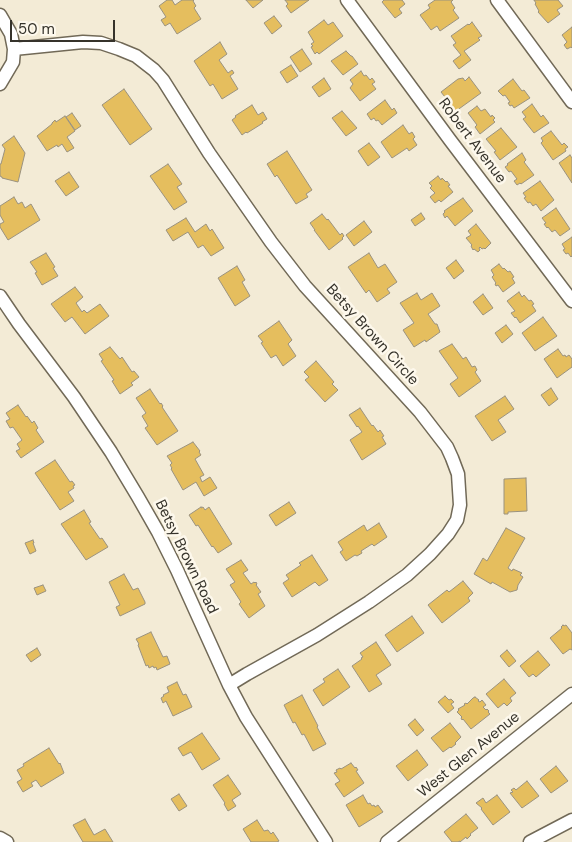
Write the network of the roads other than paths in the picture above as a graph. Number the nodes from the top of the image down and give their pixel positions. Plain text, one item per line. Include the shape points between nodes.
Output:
1 (348, 0) edge
2 (497, 0) edge
3 (0, 15) edge
4 (14, 49) junction
5 (0, 84) edge
6 (572, 102) edge
7 (0, 296) edge
8 (572, 301) edge
9 (229, 686) junction
10 (572, 694) edge
11 (572, 820) edge
12 (0, 838) edge
13 (7, 842) edge
14 (326, 842) edge
15 (387, 842) edge
16 (530, 842) edge

1 - 8 street, Robert Avenue
2 - 6 street
3 - 4 street via 11,34
4 - 5 street via 13,62
4 - 9 street, Betsy Brown Circle via 101,43 136,56 150,67 163,80 271,242 305,286 420,412 447,447 458,474 460,505 457,520 430,554 369,602
7 - 9 street, Betsy Brown Road via 74,397 146,511 177,570
9 - 14 street, Betsy Brown Road
10 - 15 street, West Glen Avenue
11 - 16 street
12 - 13 street

